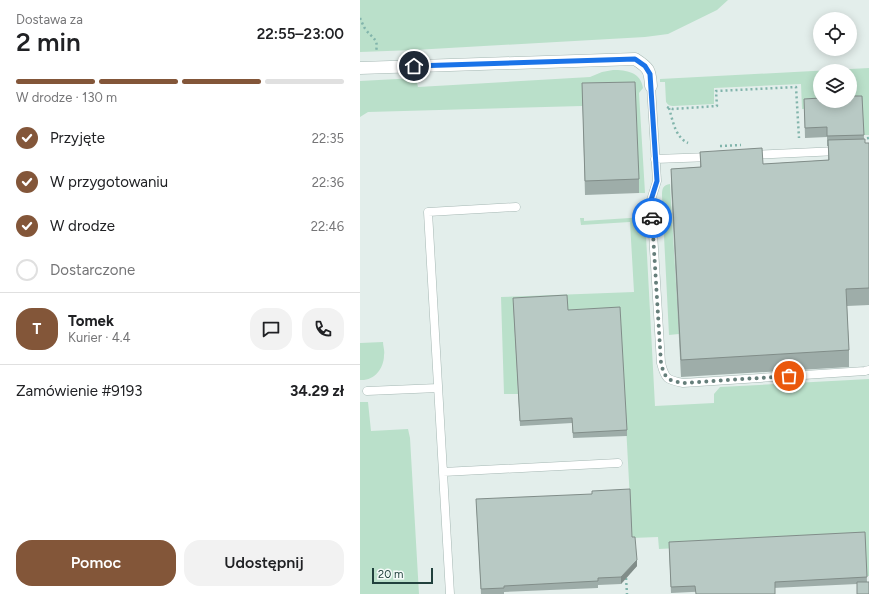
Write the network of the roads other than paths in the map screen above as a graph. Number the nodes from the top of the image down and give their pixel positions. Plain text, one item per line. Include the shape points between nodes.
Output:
1 (364, 68) edge
2 (651, 86) joint
3 (845, 151) edge
4 (742, 155) edge
5 (719, 156) edge
6 (656, 159) junction
7 (516, 207) dead end
8 (869, 370) edge
9 (438, 388) junction
10 (367, 391) dead end
11 (618, 463) dead end
12 (443, 472) junction
13 (450, 594) edge

1 - 2 street via 635,59 645,66 650,74
2 - 6 lane
3 - 4 lane
5 - 6 lane
6 - 8 lane via 657,181 651,200 661,363 664,374 671,381 683,383
7 - 9 lane via 428,212
9 - 10 lane
9 - 12 lane
11 - 12 lane
12 - 13 lane

